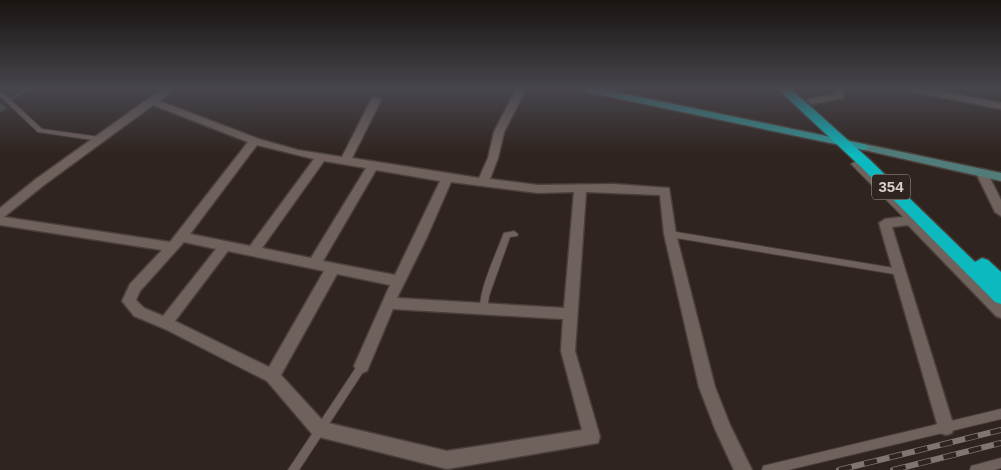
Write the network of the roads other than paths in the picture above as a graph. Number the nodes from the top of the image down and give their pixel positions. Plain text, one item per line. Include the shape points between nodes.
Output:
1 (19, 111) edge
2 (138, 111) edge
3 (177, 111) edge
4 (370, 111) edge
5 (510, 111) edge
6 (692, 111) edge
7 (809, 111) edge
8 (823, 111) edge
9 (100, 139) junction
10 (255, 141) junction
11 (845, 143) junction
12 (864, 147) junction
13 (321, 157) junction
14 (344, 161) junction
15 (865, 162) junction
16 (373, 166) junction
17 (982, 173) junction
18 (1001, 177) edge
19 (447, 178) junction
20 (483, 182) junction
21 (580, 188) junction
22 (1001, 212) edge
23 (0, 214) edge
24 (911, 220) junction
25 (0, 221) edge
26 (942, 231) junction
27 (514, 234) dead end
28 (670, 234) junction
29 (177, 242) junction
30 (225, 246) junction
31 (253, 251) junction
32 (314, 264) junction
33 (333, 268) junction
34 (900, 272) junction
35 (399, 281) junction
36 (1001, 282) edge
37 (1001, 297) edge
38 (388, 303) junction
39 (484, 309) junction
40 (1001, 312) edge
41 (571, 314) junction
42 (165, 323) junction
43 (362, 366) joint
44 (272, 376) junction
45 (1001, 414) edge
46 (946, 427) junction
47 (320, 429) junction
48 (1001, 463) edge
49 (293, 470) edge
50 (743, 470) edge
51 (768, 470) edge
52 (975, 470) edge

1 - 9 lane via 40,131
2 - 9 street
3 - 10 street
4 - 14 street
5 - 20 street via 499,132 494,158
6 - 11 main road
7 - 11 highway, 354
8 - 12 highway, 354
9 - 23 street
10 - 13 street
10 - 29 street
11 - 12 main road
11 - 15 highway, 354
12 - 17 street
12 - 26 highway, 354
13 - 14 street
13 - 31 street
14 - 16 street
15 - 24 lane via 854,164
15 - 26 highway, 354
16 - 19 street
16 - 32 street
17 - 18 street
17 - 22 street
19 - 20 street
19 - 35 street
20 - 21 street via 538,189
21 - 28 street via 665,191
21 - 41 street
24 - 34 street via 885,223
24 - 40 street
25 - 29 street
26 - 36 highway, 354
26 - 37 highway, 354
27 - 39 lane via 507,235 485,296
28 - 34 lane
28 - 50 street via 707,388
29 - 30 street
29 - 42 street via 136,288 129,301 139,312
30 - 31 street
30 - 42 street
31 - 32 street
32 - 33 street
33 - 35 street
33 - 44 street
34 - 46 street
35 - 38 street
38 - 39 street
38 - 43 street
39 - 41 street
41 - 47 street via 568,350 592,437 446,460
42 - 44 street
43 - 47 lane
44 - 47 street
45 - 46 lane
46 - 51 lane
47 - 49 lane
48 - 52 lane

